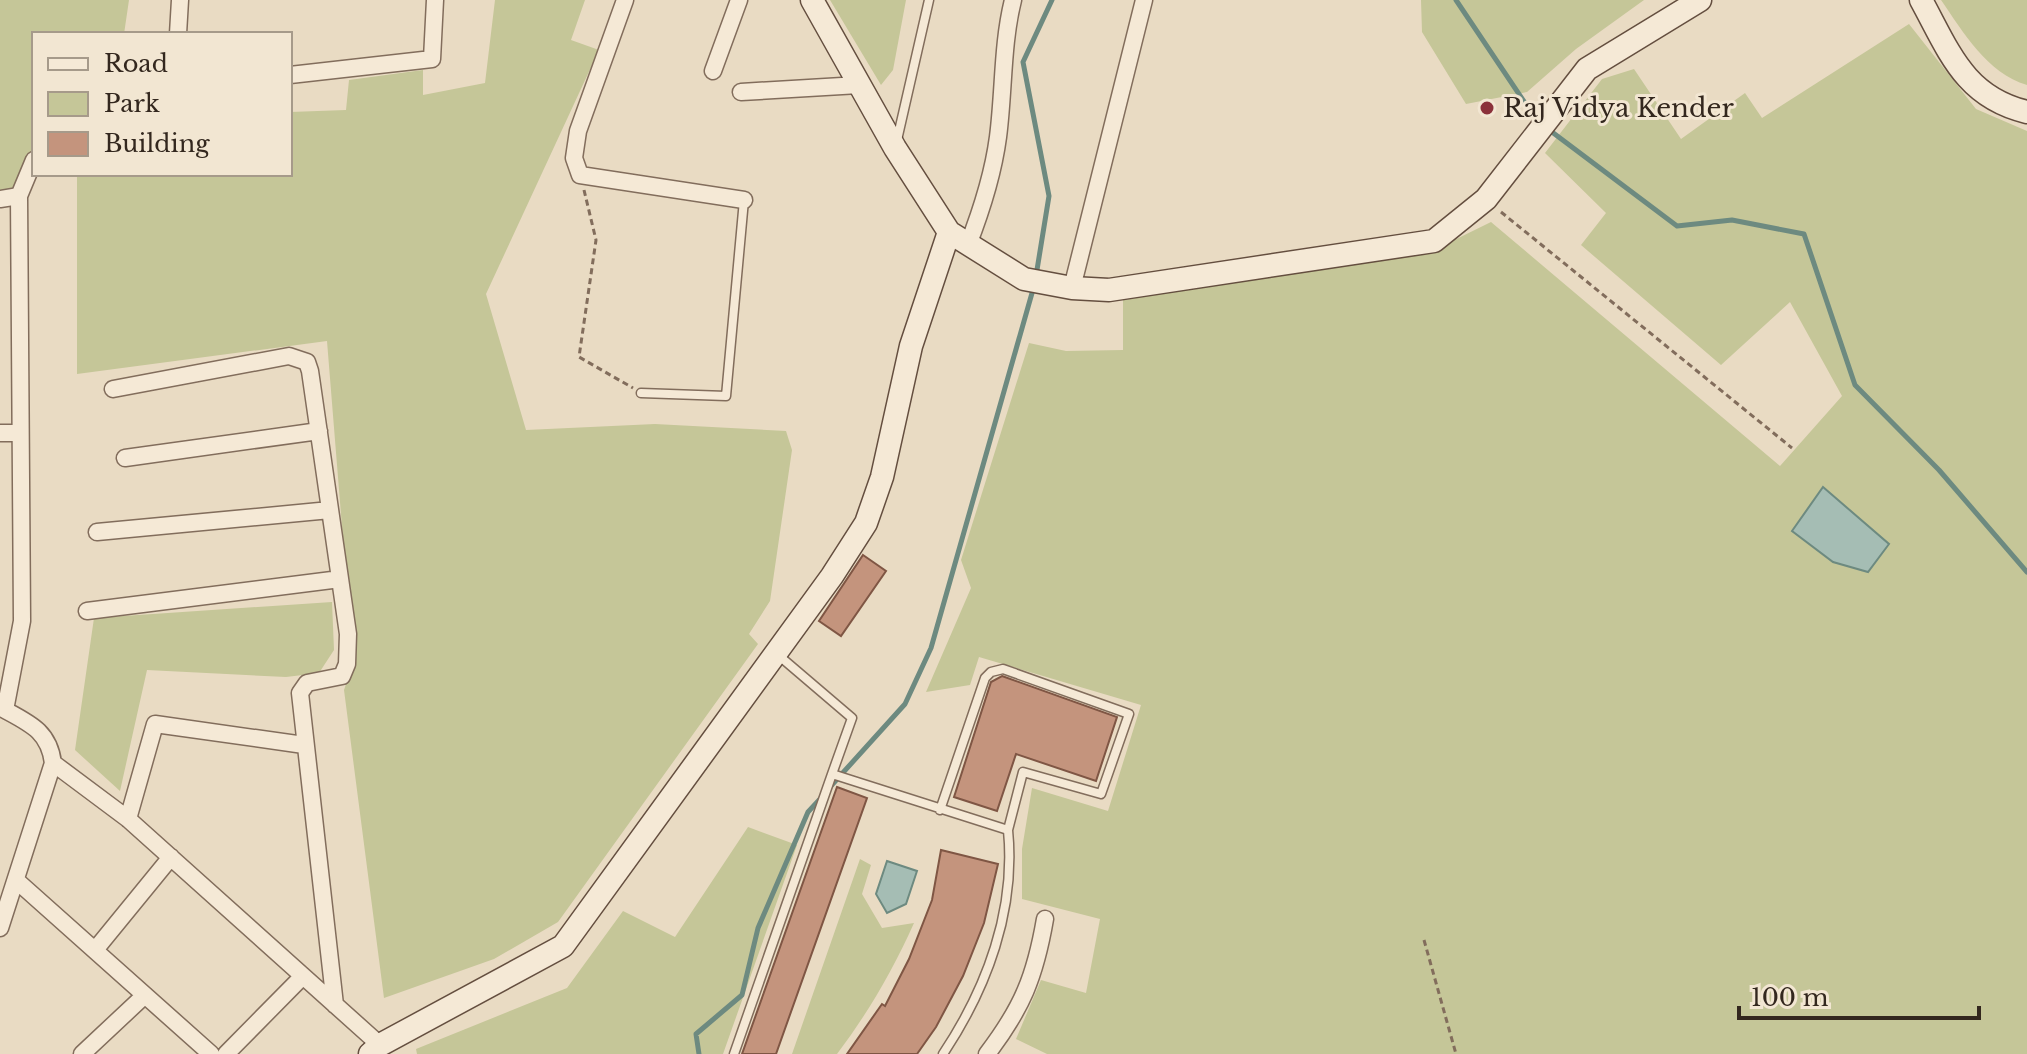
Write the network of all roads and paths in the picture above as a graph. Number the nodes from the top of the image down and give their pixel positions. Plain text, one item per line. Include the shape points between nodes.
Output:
1 (180, 0) edge
2 (435, 0) edge
3 (625, 0) edge
4 (739, 0) edge
5 (812, 0) edge
6 (929, 0) edge
7 (1013, 0) edge
8 (1144, 0) edge
9 (1700, 0) edge
10 (1921, 0) edge
11 (178, 32) edge
12 (713, 71) dead end
13 (292, 75) edge
14 (859, 85) junction
15 (741, 92) dead end
16 (2027, 112) edge
17 (895, 148) junction
18 (32, 165) edge
19 (580, 175) junction
20 (19, 196) junction
21 (0, 199) edge
22 (1486, 199) junction
23 (744, 200) joint
24 (958, 238) junction
25 (1072, 288) junction
26 (0, 313) edge
27 (18, 314) junction
28 (113, 389) dead end
29 (641, 393) joint
30 (319, 431) junction
31 (0, 433) edge
32 (20, 433) junction
33 (1792, 448) dead end
34 (125, 458) dead end
35 (330, 510) junction
36 (97, 532) dead end
37 (340, 579) junction
38 (87, 611) dead end
39 (776, 654) junction
40 (2, 710) edge
41 (304, 745) junction
42 (53, 763) junction
43 (832, 774) junction
44 (940, 810) junction
45 (128, 819) junction
46 (1008, 830) junction
47 (171, 857) junction
48 (17, 881) junction
49 (1045, 919) dead end
50 (0, 928) edge
51 (1424, 940) dead end
52 (95, 950) junction
53 (303, 976) junction
54 (145, 995) junction
55 (335, 1005) junction
56 (375, 1049) edge
57 (82, 1054) edge
58 (211, 1054) edge
59 (226, 1054) edge
60 (734, 1054) edge
61 (943, 1054) edge
62 (987, 1054) edge
63 (1456, 1054) edge

1 - 11 street
2 - 13 street via 432,59
3 - 19 street via 578,131 574,158
4 - 12 street
5 - 14 street
6 - 17 lane
7 - 24 street via 987,194
8 - 25 street
9 - 22 street via 1587,69
10 - 16 street via 1965,79 2006,107
14 - 15 street
14 - 17 street
17 - 24 street
18 - 20 street
19 - 23 street
19 - 29 path via 596,240 579,357
20 - 21 street
20 - 27 street
22 - 25 street via 1434,241 1109,290
22 - 33 path
23 - 29 lane via 726,396
24 - 25 street via 1024,279
24 - 39 street via 911,346 882,477 866,523
26 - 27 street
27 - 32 street
28 - 30 street via 289,356 307,362
30 - 34 street
30 - 35 street
31 - 32 street
32 - 40 street via 22,621
35 - 36 street
35 - 37 street
37 - 38 street
37 - 41 street via 347,664 342,676 307,683 300,693
39 - 43 lane via 852,718
39 - 56 street via 563,946
40 - 42 street via 39,728 51,746
41 - 45 street via 155,724
41 - 55 street
42 - 45 street
42 - 48 street
43 - 44 lane
43 - 60 lane
44 - 46 lane
44 - 46 lane via 991,672 1003,669 1129,714 1101,794 1023,772
45 - 47 street
46 - 61 lane via 1008,892 997,943 978,992
47 - 52 street
47 - 53 street
48 - 50 street
48 - 52 street
49 - 62 street via 1032,982 1015,1018
51 - 63 path
52 - 54 street
53 - 55 street
53 - 59 street
54 - 57 street
54 - 58 street
55 - 56 street

